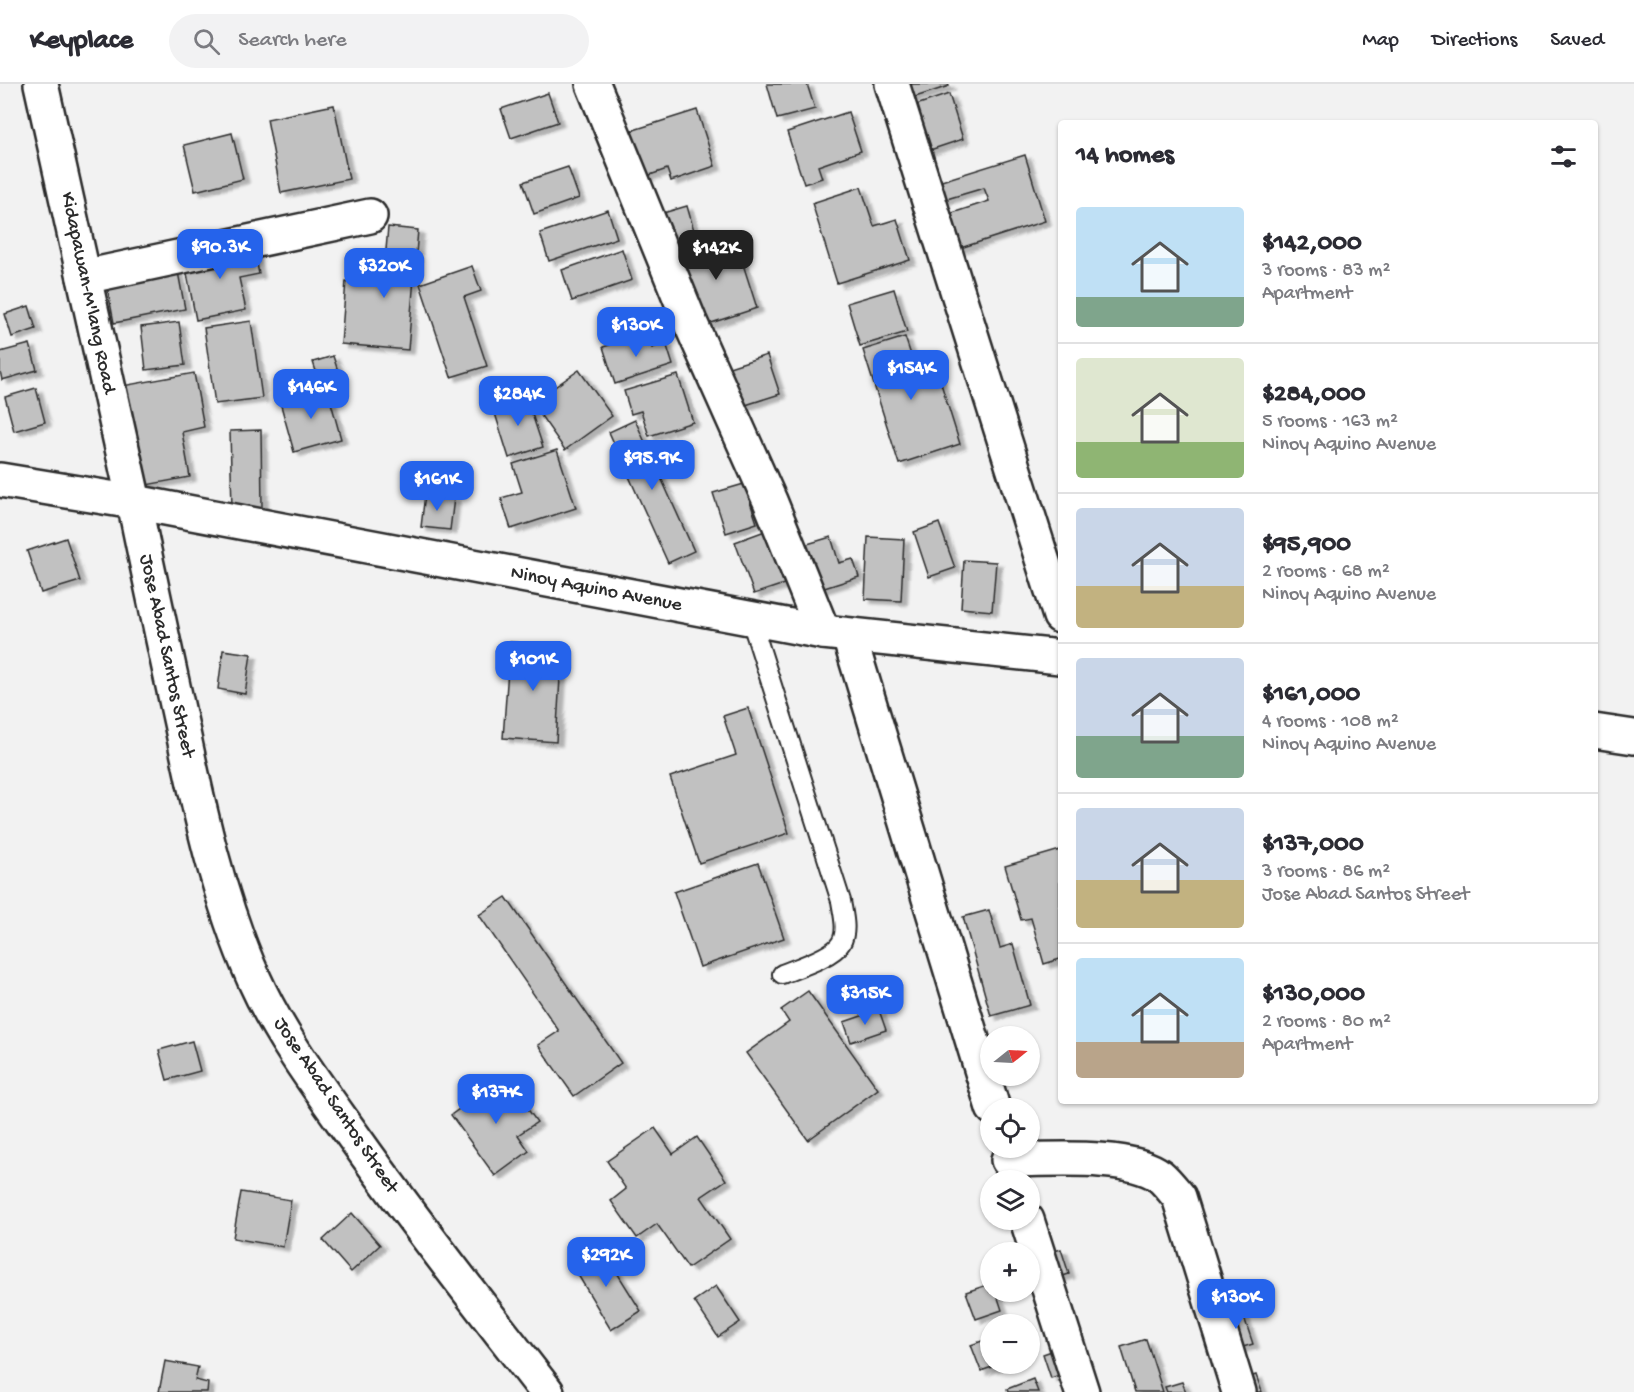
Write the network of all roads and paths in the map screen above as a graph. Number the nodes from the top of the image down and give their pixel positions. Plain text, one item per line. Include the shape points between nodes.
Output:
1 (41, 84) edge
2 (593, 84) edge
3 (892, 84) edge
4 (370, 216) dead end
5 (84, 277) junction
6 (0, 480) edge
7 (134, 502) junction
8 (1058, 610) edge
9 (751, 620) junction
10 (836, 634) junction
11 (1058, 657) edge
12 (1598, 732) edge
13 (1634, 737) edge
14 (783, 974) dead end
15 (990, 1098) edge
16 (1009, 1163) edge
17 (1030, 1230) edge
18 (547, 1392) edge
19 (1082, 1392) edge
20 (1239, 1392) edge

1 - 5 main road, Kidapawan-M'lang Road
2 - 10 main road via 690,322 770,501
3 - 8 main road
4 - 5 main road
5 - 7 main road, Kidapawan-M'lang Road
6 - 7 main road, Ninoy Aquino Avenue
7 - 9 main road, Ninoy Aquino Avenue
7 - 18 main road, Jose Abad Santos Street via 210,852 254,978 307,1072
9 - 10 main road, Ninoy Aquino Avenue
9 - 14 lane via 842,901 845,926 841,944
10 - 11 main road, Ninoy Aquino Avenue
10 - 15 main road
12 - 13 main road
16 - 20 main road via 1115,1161 1136,1164 1159,1176 1179,1197
17 - 19 main road

